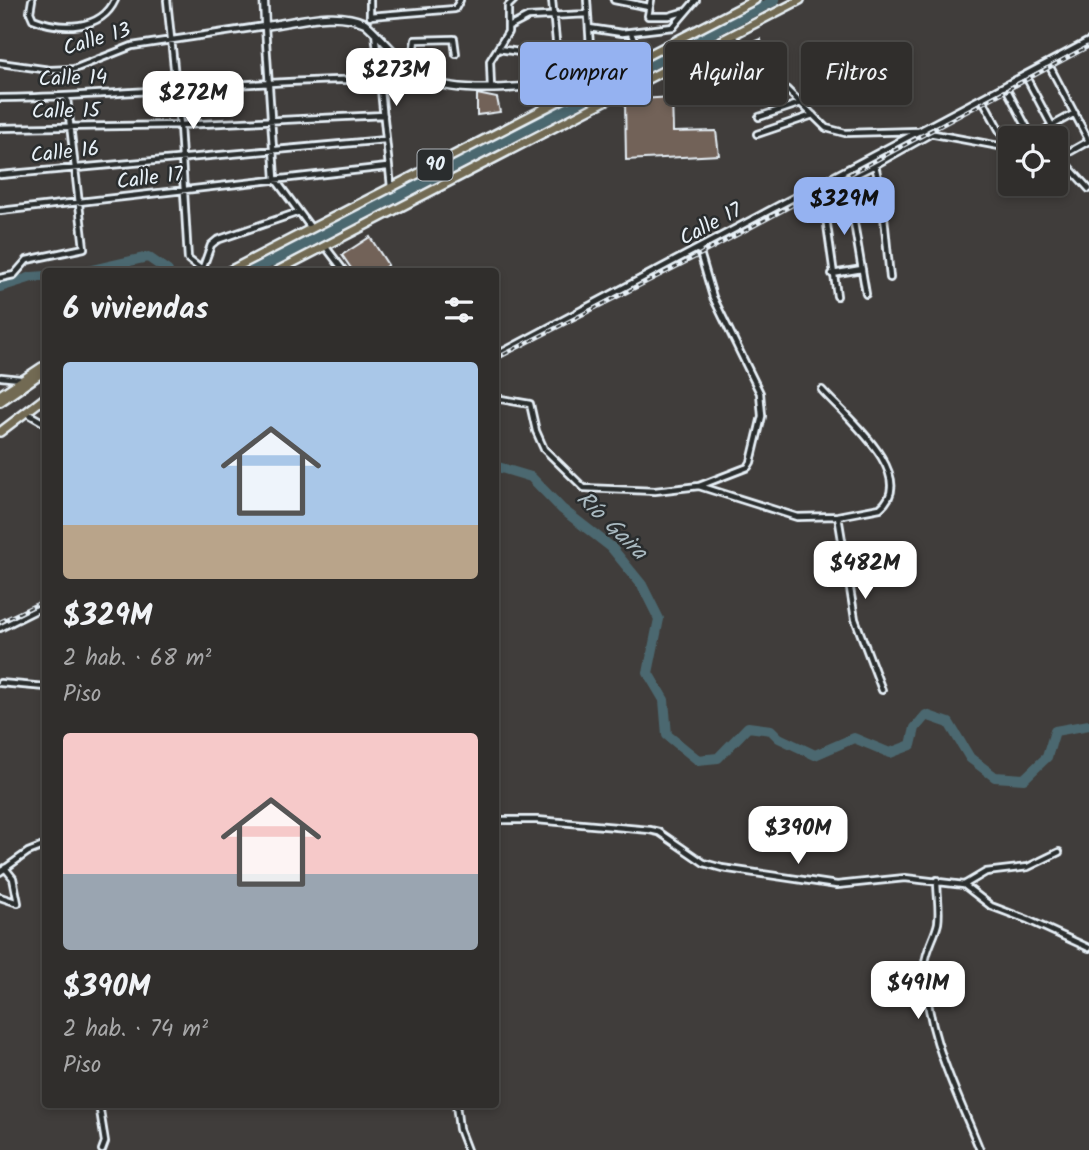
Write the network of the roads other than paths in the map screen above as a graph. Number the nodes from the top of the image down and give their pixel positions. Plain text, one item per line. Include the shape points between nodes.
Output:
1 (32, 0) edge
2 (114, 0) edge
3 (167, 0) edge
4 (264, 0) edge
5 (370, 0) edge
6 (460, 0) edge
7 (514, 0) edge
8 (552, 0) edge
9 (587, 0) edge
10 (614, 0) edge
11 (651, 0) edge
12 (696, 0) edge
13 (800, 0) edge
14 (751, 1) edge
15 (649, 7) junction
16 (686, 11) junction
17 (588, 14) junction
18 (370, 16) junction
19 (552, 17) junction
20 (365, 23) junction
21 (265, 26) junction
22 (509, 27) junction
23 (589, 28) junction
24 (375, 32) junction
25 (631, 33) junction
26 (731, 35) junction
27 (171, 40) junction
28 (1089, 41) edge
29 (556, 42) edge
30 (590, 42) edge
31 (634, 42) edge
32 (414, 48) junction
33 (498, 49) junction
34 (520, 52) edge
35 (456, 54) dead end
36 (651, 55) edge
37 (423, 56) junction
38 (402, 59) junction
39 (440, 61) dead end
40 (0, 63) edge
41 (1048, 63) junction
42 (415, 71) junction
43 (1025, 75) junction
44 (381, 79) junction
45 (431, 82) junction
46 (269, 85) junction
47 (520, 86) edge
48 (1005, 86) junction
49 (491, 88) junction
50 (177, 91) junction
51 (0, 98) edge
52 (67, 98) junction
53 (982, 98) junction
54 (801, 103) joint
55 (544, 105) edge
56 (553, 105) edge
57 (803, 105) edge
58 (541, 111) junction
59 (1074, 113) junction
60 (384, 115) junction
61 (813, 115) junction
62 (759, 117) dead end
63 (270, 121) junction
64 (180, 125) junction
65 (1053, 125) joint
66 (1024, 126) edge
67 (0, 128) edge
68 (68, 128) junction
69 (998, 128) edge
70 (918, 131) junction
71 (932, 133) junction
72 (757, 134) dead end
73 (385, 140) junction
74 (1089, 141) edge
75 (998, 146) edge
76 (271, 150) junction
77 (1068, 152) edge
78 (182, 159) junction
79 (876, 165) junction
80 (1068, 166) edge
81 (73, 167) junction
82 (387, 167) junction
83 (842, 172) junction
84 (0, 175) edge
85 (275, 179) junction
86 (846, 179) junction
87 (391, 188) junction
88 (1089, 189) edge
89 (183, 190) junction
90 (81, 204) junction
91 (0, 211) edge
92 (299, 212) junction
93 (312, 229) junction
94 (325, 246) junction
95 (699, 250) junction
96 (200, 268) edge
97 (203, 268) edge
98 (235, 268) edge
99 (283, 268) edge
100 (342, 268) edge
101 (862, 268) junction
102 (832, 274) junction
103 (0, 278) edge
104 (890, 278) dead end
105 (866, 293) dead end
106 (836, 296) dead end
107 (499, 354) edge
108 (42, 370) edge
109 (42, 371) edge
110 (0, 376) edge
111 (23, 378) junction
112 (822, 390) dead end
113 (0, 397) edge
114 (499, 399) edge
115 (42, 400) edge
116 (25, 412) junction
117 (42, 422) edge
118 (0, 432) edge
119 (699, 486) junction
120 (838, 516) junction
121 (42, 607) edge
122 (0, 628) edge
123 (0, 683) edge
124 (42, 687) edge
125 (881, 690) dead end
126 (499, 820) edge
127 (42, 847) edge
128 (1059, 852) dead end
129 (2, 870) edge
130 (937, 880) junction
131 (964, 885) junction
132 (0, 897) edge
133 (1089, 948) edge
134 (100, 1108) edge
135 (456, 1108) edge
136 (102, 1150) edge
137 (467, 1150) edge
138 (980, 1150) edge

1 - 2 street via 33,19 78,25 97,21
3 - 27 street
4 - 21 main road
5 - 18 street
6 - 18 street via 456,9
7 - 22 street via 508,6
8 - 19 street
9 - 17 street
10 - 15 street
11 - 15 street
12 - 16 street
13 - 26 highway, 90
14 - 36 highway, 90
15 - 16 street via 648,16
16 - 25 street via 673,27
17 - 19 street
17 - 23 street
18 - 20 street
19 - 22 street via 528,17
19 - 29 street
20 - 21 main road, Calle 13 via 341,16
20 - 24 main road
21 - 27 street, Calle 13
21 - 46 street
22 - 33 street
23 - 25 street
23 - 30 street
24 - 38 main road
24 - 44 street
25 - 31 street
26 - 54 street
26 - 94 highway, 90
27 - 40 street, Calle 13 via 132,46 74,69
27 - 50 street
28 - 41 street, Calle 17
32 - 35 street via 415,40 454,39
32 - 37 street
32 - 38 street
33 - 34 street
33 - 49 street via 491,61
37 - 39 street
37 - 42 street
38 - 42 main road
41 - 43 street, Calle 17
41 - 59 street
42 - 45 main road
43 - 48 street, Calle 17
43 - 65 street
44 - 45 street, Calle 14
44 - 46 street, Calle 14
44 - 60 street
45 - 49 main road, Calle 14
46 - 50 street, Calle 14
46 - 63 street
47 - 49 main road, Calle 14
48 - 53 street, Calle 17
48 - 66 street
50 - 52 street, Calle 14
50 - 64 street
51 - 52 street, Calle 14
52 - 68 street
53 - 69 street
53 - 70 street, Calle 17
54 - 62 street
55 - 58 highway
56 - 58 highway, 90
57 - 61 street
58 - 87 highway, 90
59 - 65 street
59 - 74 street
60 - 63 street, Calle 15
60 - 73 street
61 - 70 street via 826,128 845,133
61 - 72 street
63 - 64 street, Calle 15
63 - 76 street
64 - 68 street, Calle 15
64 - 78 street
67 - 68 street, Calle 15
68 - 81 street
70 - 71 street
70 - 83 street, Calle 17
71 - 75 street
71 - 79 street
73 - 76 street, Calle 16
73 - 82 street
74 - 77 street
76 - 78 street, Calle 16
76 - 85 street
78 - 81 street, Calle 16
78 - 89 street
79 - 86 street
79 - 104 street
80 - 88 street
81 - 84 street, Calle 16
81 - 90 street
82 - 85 street, Calle 17
82 - 87 street
83 - 86 street
83 - 95 street, Calle 17
85 - 89 street, Calle 17
85 - 92 street
86 - 101 street
86 - 102 street via 823,196
87 - 93 highway, 90
89 - 90 street, Calle 17
89 - 96 street via 188,256
90 - 91 street, Calle 17
90 - 103 street via 85,248 27,260 13,275
92 - 93 street
92 - 97 street via 217,240
93 - 98 highway, 90
94 - 99 highway, 90
94 - 100 street
95 - 107 street, Calle 17
95 - 119 street via 713,297 760,394 762,416 748,467
101 - 102 street
101 - 105 street
102 - 106 street
108 - 111 highway
109 - 113 highway
110 - 111 street
110 - 113 street
111 - 113 highway
112 - 120 street via 878,450 892,486 880,508
114 - 119 street via 530,404 544,449 584,488 655,491
115 - 116 highway
116 - 117 street
116 - 118 highway
119 - 120 street via 797,517
120 - 125 street via 855,619
121 - 122 street
123 - 124 street
126 - 130 street via 650,830 704,863 837,885 905,878
127 - 129 street
128 - 131 street via 1028,867 986,872
129 - 132 street via 13,878 18,903
130 - 131 street
130 - 138 street via 938,925 925,963 930,1018 948,1076
131 - 133 street via 991,906
134 - 136 street
135 - 137 street

